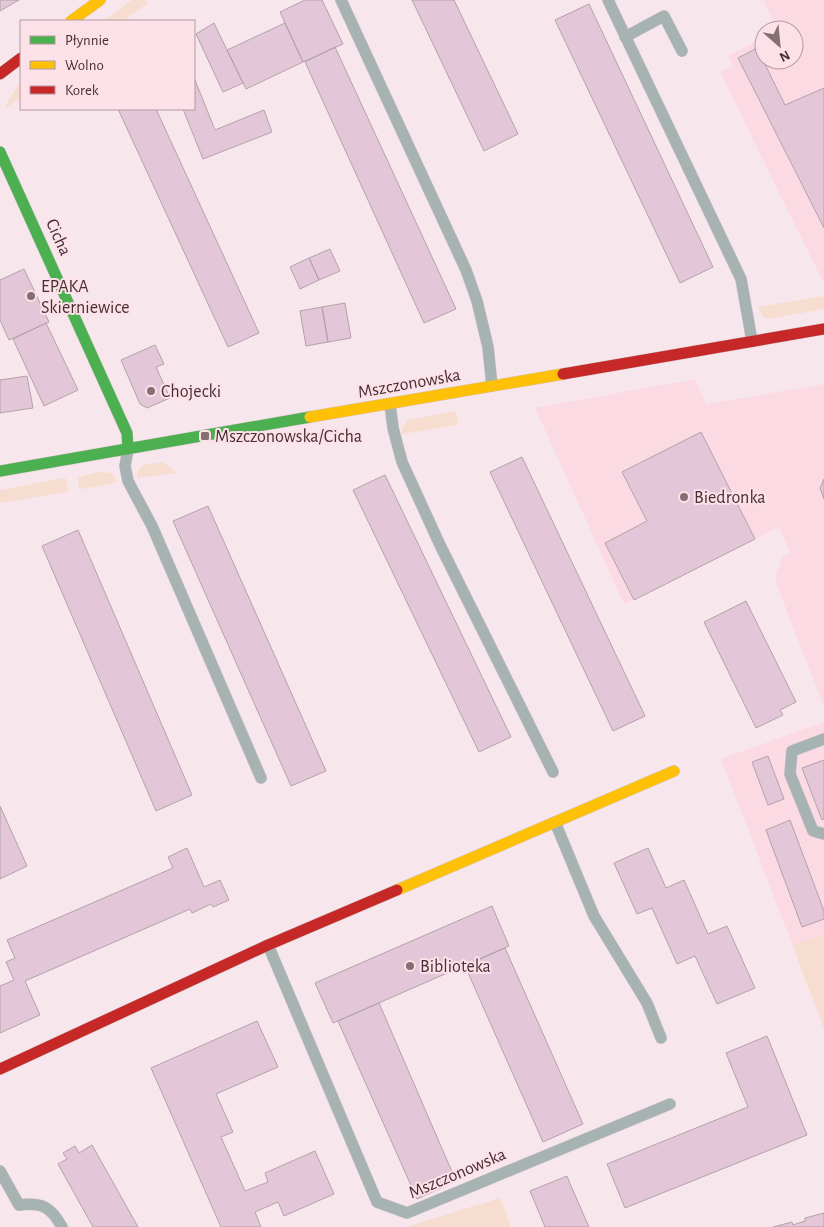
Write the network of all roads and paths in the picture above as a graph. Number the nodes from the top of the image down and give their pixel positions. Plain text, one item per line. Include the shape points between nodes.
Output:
1 (100, 0) edge
2 (341, 0) edge
3 (608, 0) edge
4 (72, 20) edge
5 (625, 37) junction
6 (682, 51) dead end
7 (20, 59) edge
8 (0, 74) edge
9 (0, 152) edge
10 (824, 328) edge
11 (752, 341) junction
12 (492, 386) junction
13 (390, 404) junction
14 (128, 449) junction
15 (0, 471) edge
16 (824, 739) edge
17 (674, 771) dead end
18 (552, 772) dead end
19 (261, 778) dead end
20 (555, 822) junction
21 (824, 834) edge
22 (268, 945) junction
23 (661, 1038) dead end
24 (0, 1068) edge
25 (670, 1104) dead end
26 (0, 1171) edge
27 (62, 1227) edge

1 - 4 street
2 - 12 lane via 466,270 488,347
3 - 5 lane
5 - 6 lane via 664,16
5 - 11 lane via 741,279
7 - 8 street
9 - 14 street, Cicha via 124,426
10 - 11 street, Mszczonowska
11 - 12 street, Mszczonowska
12 - 13 street, Mszczonowska
13 - 14 street, Mszczonowska
13 - 18 lane via 402,462
14 - 15 street, Mszczonowska
14 - 19 lane via 125,466 128,481 152,526
16 - 21 lane via 792,751 790,774 813,831
17 - 20 street
20 - 22 street
20 - 23 lane via 594,916 647,1003
22 - 24 street
22 - 25 lane, Mszczonowska via 377,1202 407,1213
26 - 27 lane via 20,1205 44,1206 55,1214

